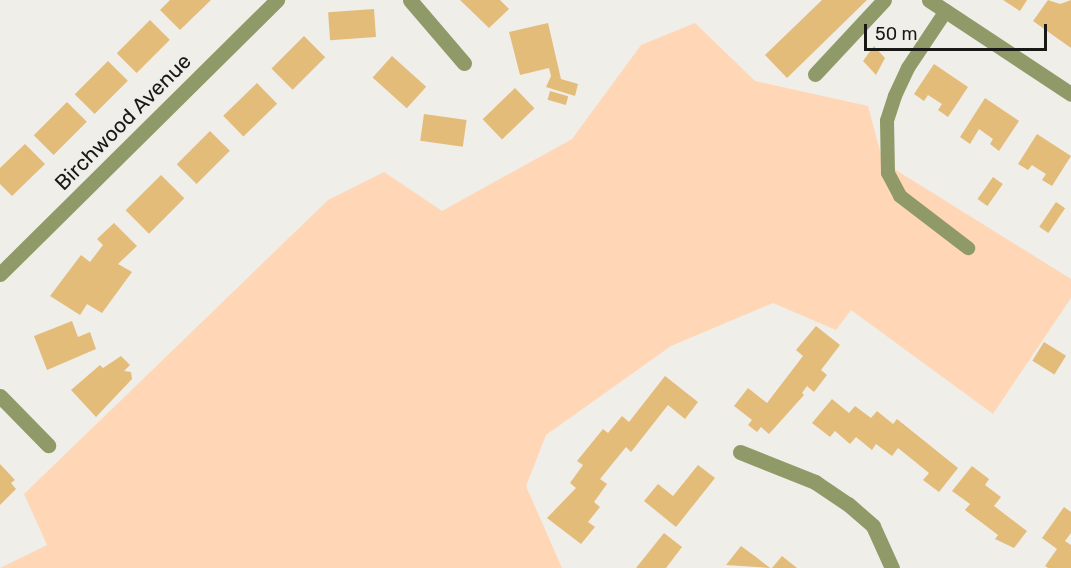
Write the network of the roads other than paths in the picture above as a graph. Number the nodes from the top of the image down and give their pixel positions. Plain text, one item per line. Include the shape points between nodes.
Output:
1 (277, 0) edge
2 (410, 0) edge
3 (884, 0) edge
4 (929, 0) edge
5 (946, 11) junction
6 (464, 63) dead end
7 (815, 74) dead end
8 (1071, 94) edge
9 (968, 249) dead end
10 (0, 274) edge
11 (0, 396) edge
12 (48, 446) dead end
13 (740, 452) dead end
14 (892, 568) edge

1 - 10 street, Birchwood Avenue
2 - 6 street
3 - 7 street
4 - 5 street
5 - 8 street
5 - 9 lane via 908,68 887,121 888,173 900,196
11 - 12 street
13 - 14 street via 815,482 848,504 873,526

